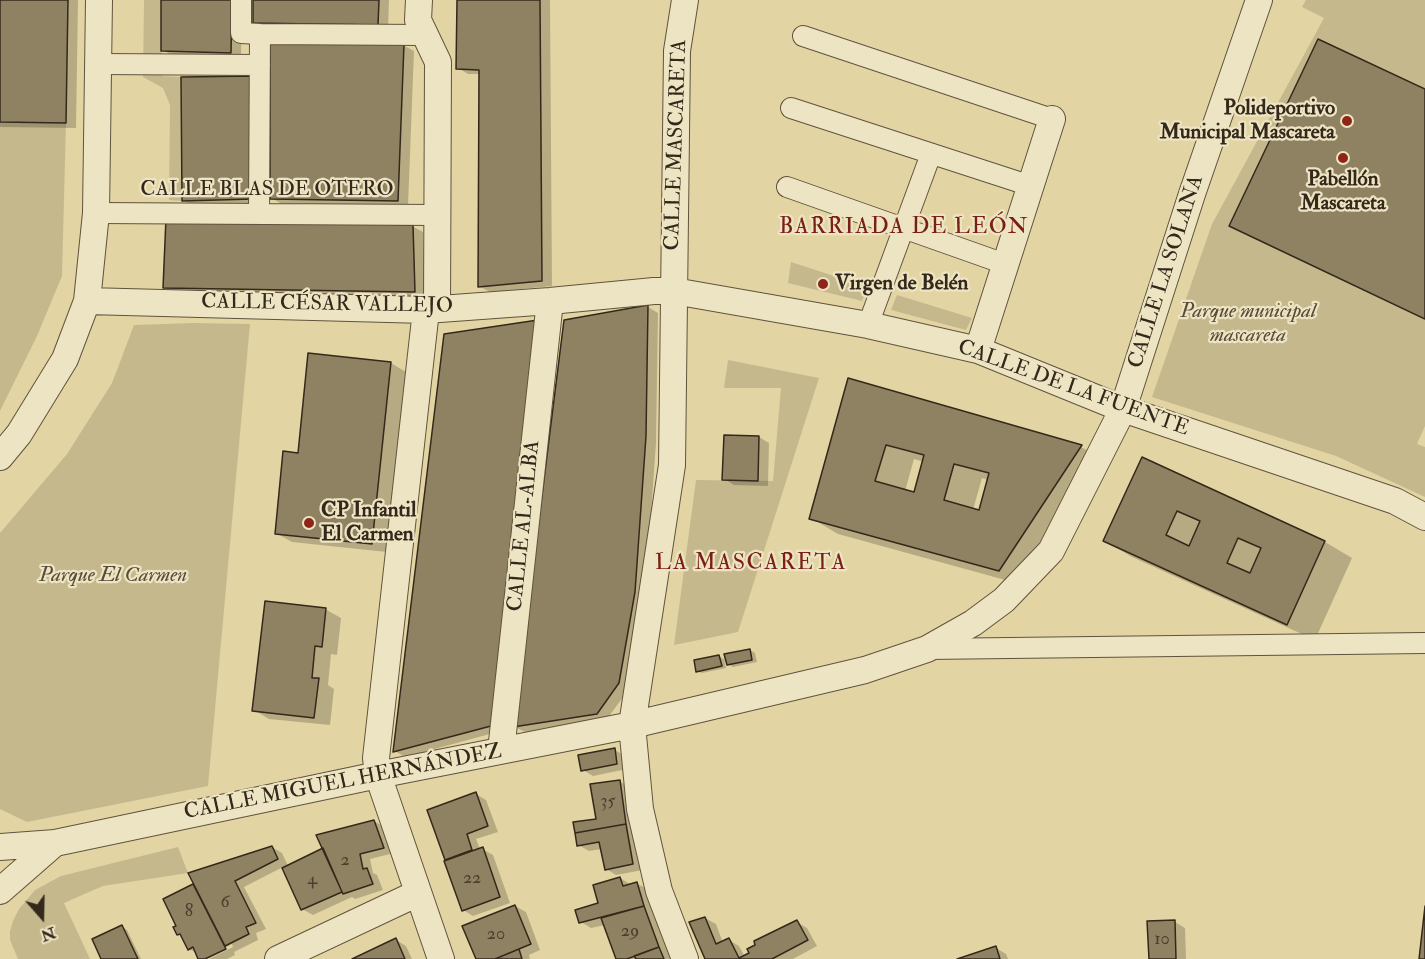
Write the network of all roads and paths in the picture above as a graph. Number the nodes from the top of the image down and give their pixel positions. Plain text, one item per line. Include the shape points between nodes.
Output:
1 (99, 0) edge
2 (241, 0) edge
3 (418, 0) edge
4 (685, 0) edge
5 (1259, 0) edge
6 (260, 34) junction
7 (426, 35) junction
8 (802, 36) dead end
9 (98, 64) junction
10 (260, 65) junction
11 (791, 108) dead end
12 (1052, 119) joint
13 (931, 154) junction
14 (1030, 186) junction
15 (788, 187) dead end
16 (96, 213) junction
17 (259, 214) junction
18 (437, 215) junction
19 (904, 228) junction
20 (1005, 264) junction
21 (674, 291) junction
22 (87, 301) junction
23 (550, 301) junction
24 (431, 310) junction
25 (868, 325) junction
26 (978, 350) junction
27 (1123, 409) junction
28 (0, 457) edge
29 (1425, 517) edge
30 (1425, 643) edge
31 (927, 649) junction
32 (632, 725) junction
33 (501, 751) junction
34 (378, 774) junction
35 (55, 843) junction
36 (0, 847) edge
37 (0, 891) edge
38 (418, 893) junction
39 (278, 959) edge
40 (441, 959) edge
41 (685, 959) edge

1 - 9 street
2 - 6 street via 241,33
3 - 7 street via 418,20
4 - 21 street, CALLE MASCARETA via 677,51
5 - 27 street, CALLE LA SOLANA
6 - 7 street
6 - 10 street
7 - 18 street via 438,62
8 - 12 street
9 - 10 street
9 - 16 street
10 - 17 street
11 - 13 street
12 - 14 street
13 - 14 street
13 - 19 street
14 - 20 street
15 - 19 street
16 - 17 street, CALLE BLAS DE OTERO
16 - 22 street
17 - 18 street, CALLE BLAS DE OTERO
18 - 24 street
19 - 20 street
19 - 25 street
20 - 26 street
21 - 23 street, CALLE CÉSAR VALLEJO
21 - 25 street, CALLE DE LA FUENTE
21 - 32 street, CALLE MASCARETA via 672,465
22 - 24 street, CALLE CÉSAR VALLEJO
22 - 28 street via 65,359 19,434
23 - 24 street, CALLE CÉSAR VALLEJO
23 - 33 street, CALLE AL-ALBA
24 - 34 street via 376,758
25 - 26 street, CALLE DE LA FUENTE
26 - 27 street, CALLE DE LA FUENTE
27 - 29 street, CALLE DE LA FUENTE via 1395,501
27 - 31 street, CALLE LA SOLANA via 1051,551 1004,600
30 - 31 street
31 - 32 street, CALLE MIGUEL HERNÁNDEZ via 865,670
32 - 33 street, CALLE MIGUEL HERNÁNDEZ
32 - 41 street, CALLE MASCARETA via 640,809 659,891
33 - 34 street, CALLE MIGUEL HERNÁNDEZ
34 - 35 street, CALLE MIGUEL HERNÁNDEZ
34 - 38 street
35 - 36 street, CALLE MIGUEL HERNÁNDEZ
35 - 37 street, CALLE MIGUEL HERNÁNDEZ
38 - 39 street
38 - 40 street

